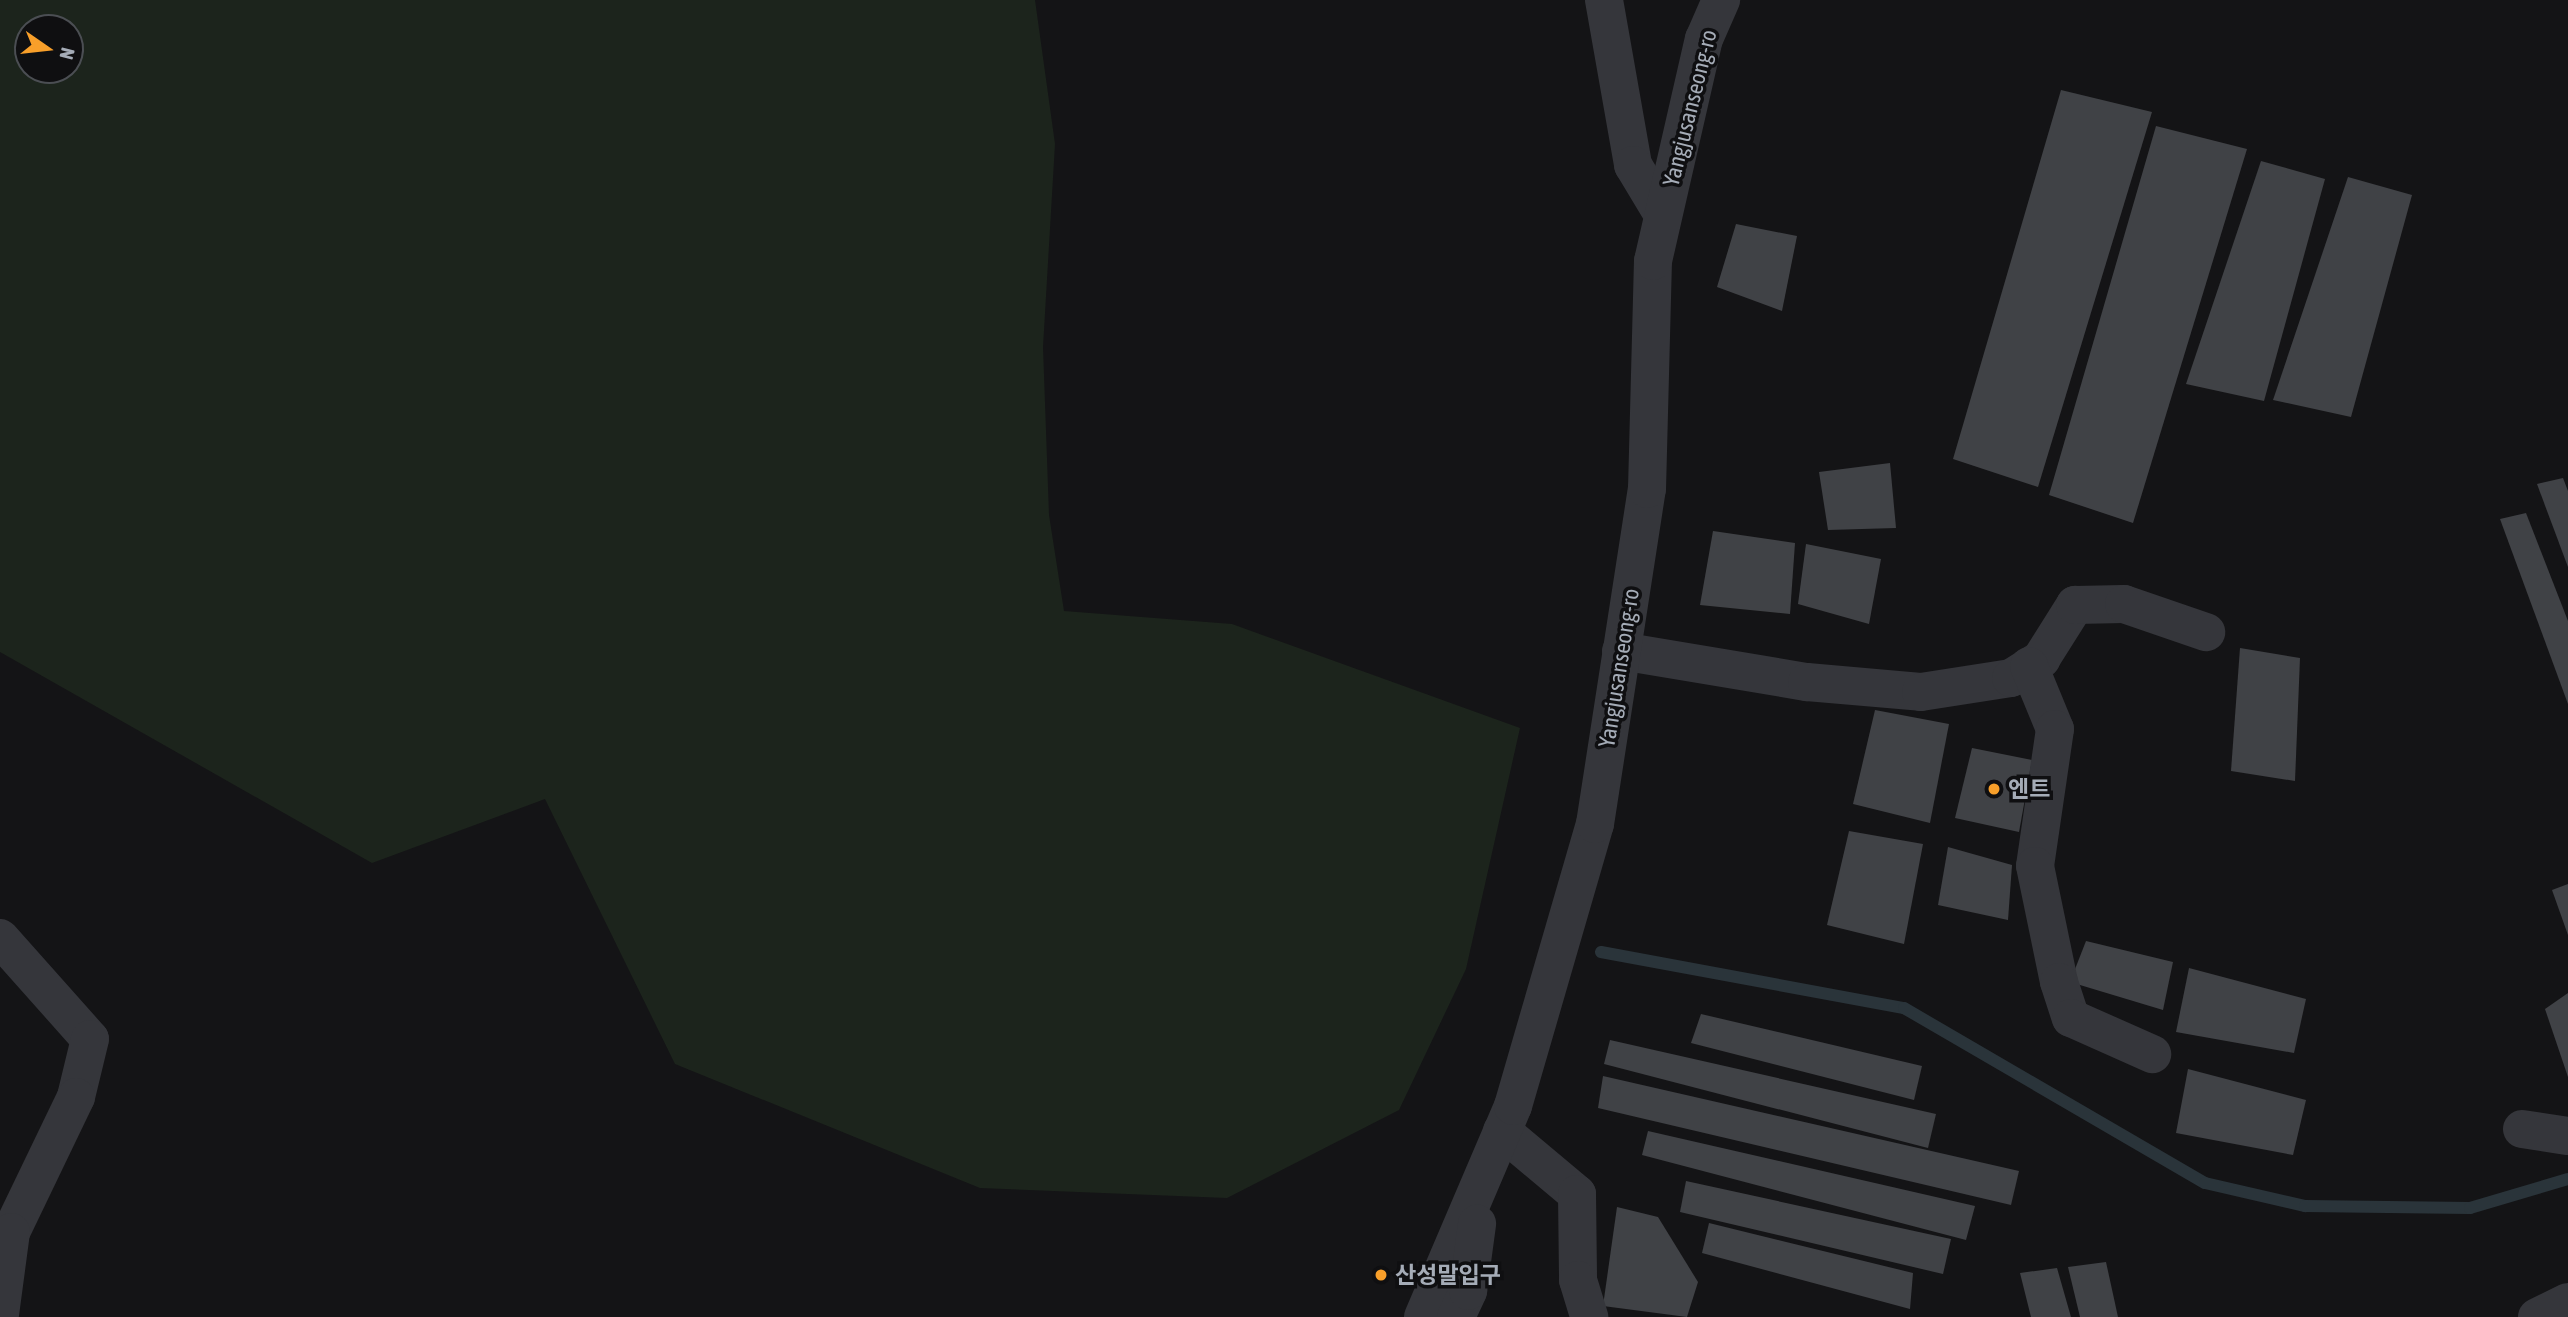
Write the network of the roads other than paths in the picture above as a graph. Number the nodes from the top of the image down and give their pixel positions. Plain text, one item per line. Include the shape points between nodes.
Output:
1 (1604, 0) edge
2 (1721, 0) edge
3 (1664, 215) junction
4 (2206, 632) dead end
5 (1621, 651) junction
6 (2029, 666) junction
7 (0, 939) edge
8 (2152, 1054) dead end
9 (2522, 1129) dead end
10 (1502, 1131) junction
11 (2568, 1136) edge
12 (1483, 1178) junction
13 (2568, 1301) edge
14 (0, 1314) edge
15 (1423, 1317) edge
16 (1456, 1317) edge
17 (1589, 1317) edge
18 (2537, 1317) edge

1 - 3 street via 1633,165
2 - 3 street, Yangjusanseong-ro via 1704,39
3 - 5 street, Yangjusanseong-ro via 1653,261 1647,489
4 - 6 street via 2124,604 2075,605 2042,659
5 - 6 street via 1807,682 1921,692 2011,678
5 - 10 street, Yangjusanseong-ro via 1595,824
6 - 8 street via 2055,729 2035,866 2059,982 2071,1018
7 - 14 street via 90,1039 76,1097 11,1232
9 - 11 street
10 - 12 street, Yangjusanseong-ro
10 - 17 street via 1577,1194 1578,1280
12 - 15 street, Yangjusanseong-ro
12 - 16 street via 1468,1291
13 - 18 street

